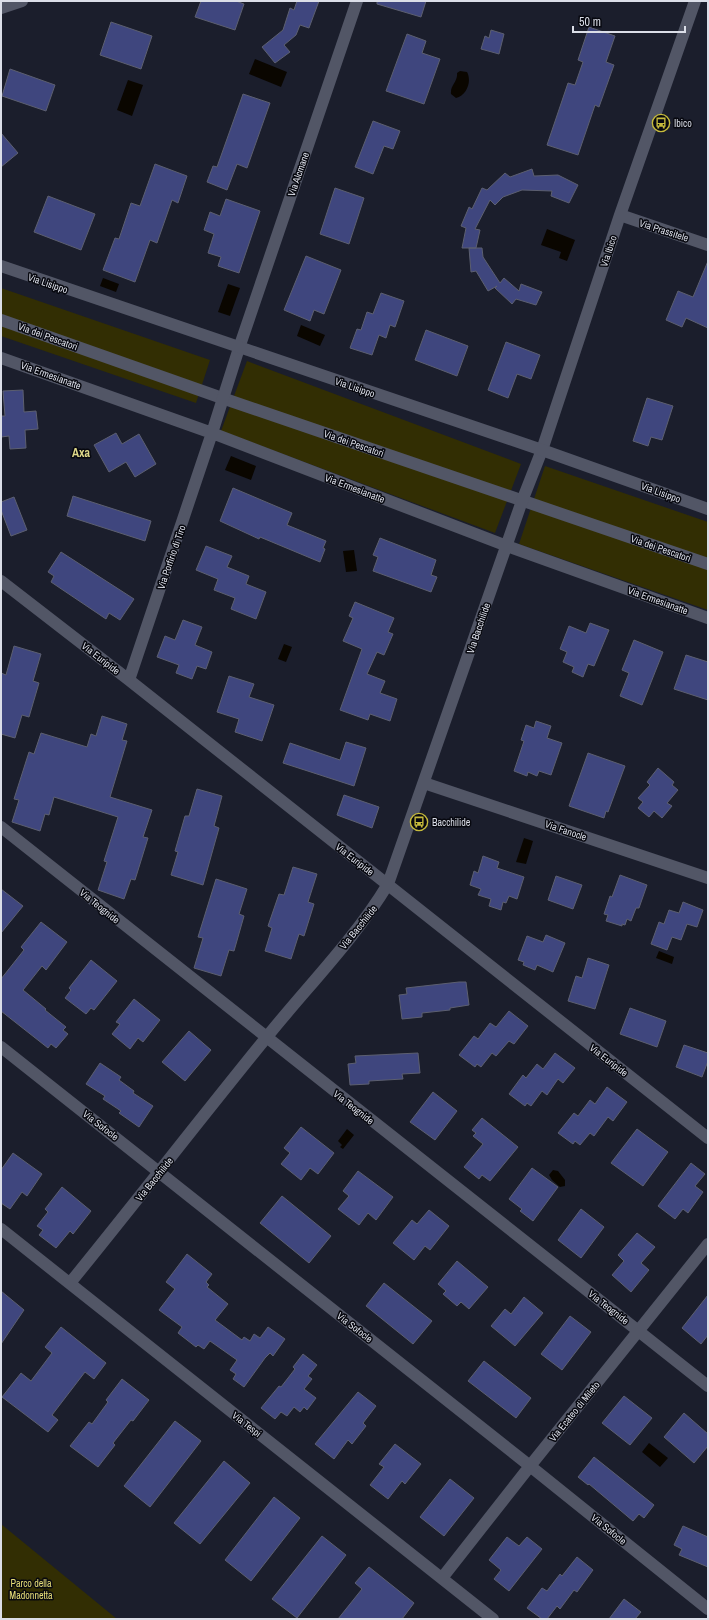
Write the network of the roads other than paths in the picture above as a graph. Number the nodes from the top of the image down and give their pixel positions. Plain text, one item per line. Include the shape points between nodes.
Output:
1 (22, 1) edge
2 (357, 1) edge
3 (695, 1) edge
4 (1, 8) edge
5 (620, 216) junction
6 (708, 245) edge
7 (1, 266) edge
8 (1, 320) edge
9 (239, 348) junction
10 (1, 358) edge
11 (222, 398) junction
12 (212, 433) junction
13 (542, 450) junction
14 (522, 501) junction
15 (708, 509) edge
16 (507, 546) junction
17 (708, 564) edge
18 (1, 581) edge
19 (708, 618) edge
20 (129, 680) junction
21 (424, 783) junction
22 (1, 827) edge
23 (708, 878) edge
24 (388, 884) junction
25 (266, 1038) junction
26 (1, 1047) edge
27 (708, 1138) edge
28 (160, 1172) junction
29 (1, 1229) edge
30 (708, 1244) edge
31 (70, 1284) junction
32 (639, 1330) junction
33 (708, 1386) edge
34 (530, 1466) junction
35 (442, 1578) junction
36 (708, 1609) edge
37 (493, 1619) edge

1 - 4 street
2 - 9 street, Via Alcmane
3 - 5 street, Via Ibico
5 - 6 street, Via Prassitele
5 - 13 street, Via Ibico
7 - 9 street, Via Lisippo
8 - 11 street, Via dei Pescatori
9 - 11 street, Via Alcmane
9 - 13 street, Via Lisippo
10 - 12 street, Via Ermesianatte
11 - 12 street, Via Porfirio di Tiro
11 - 14 street, Via dei Pescatori
12 - 16 street, Via Ermesianatte
12 - 20 street, Via Porfirio di Tiro
13 - 14 street, Via Ibico
13 - 15 street, Via Lisippo
14 - 16 street, Via Bacchilide
14 - 17 street, Via dei Pescatori
16 - 19 street, Via Ermesianatte
16 - 21 street, Via Bacchilide
18 - 20 street, Via Euripide
20 - 24 street, Via Euripide
21 - 23 street, Via Fanocle
21 - 24 street, Via Bacchilide
22 - 25 street, Via Teognide
24 - 25 street, Via Bacchilide via 373,909
24 - 27 street, Via Euripide
25 - 28 street, Via Bacchilide
25 - 32 street, Via Teognide
26 - 28 street, Via Sofocle
28 - 31 street, Via Bacchilide
28 - 34 street, Via Sofocle
29 - 31 street, Via Tespi
30 - 32 street, Via Ecateo di Mileto
31 - 35 street, Via Tespi
32 - 33 street, Via Teognide
32 - 34 street, Via Ecateo di Mileto
34 - 35 street, Via Ecateo di Mileto
34 - 36 street, Via Sofocle
35 - 37 street, Via Tespi

